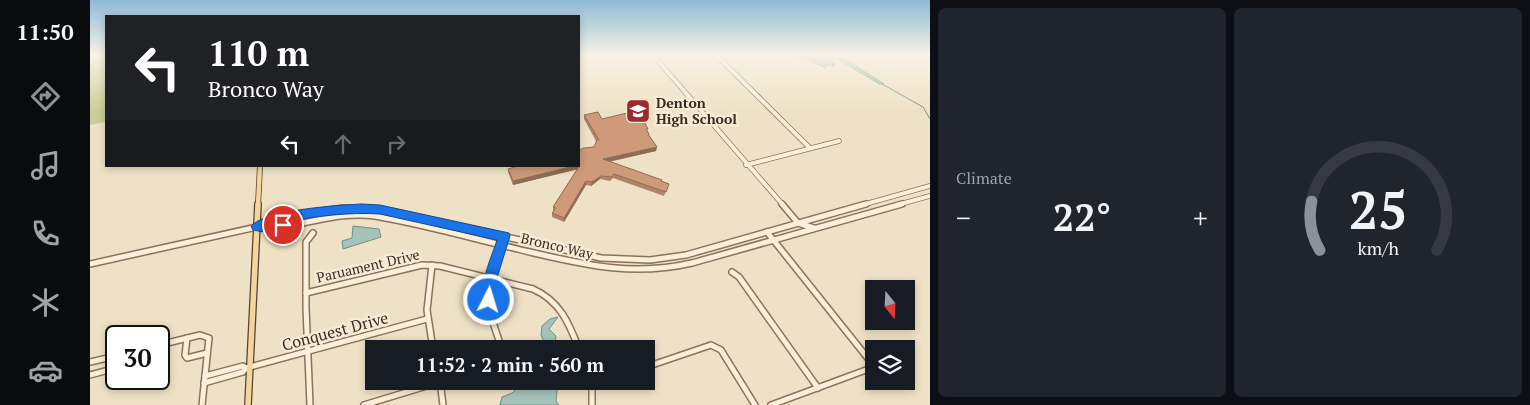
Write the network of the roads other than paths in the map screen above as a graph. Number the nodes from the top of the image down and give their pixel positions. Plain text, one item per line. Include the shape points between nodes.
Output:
1 (669, 74) edge
2 (735, 74) edge
3 (839, 141) dead end
4 (810, 148) junction
5 (746, 165) junction
6 (260, 167) edge
7 (930, 186) edge
8 (930, 196) edge
9 (798, 223) junction
10 (257, 227) junction
11 (815, 228) junction
12 (767, 232) junction
13 (313, 233) dead end
14 (504, 236) junction
15 (774, 240) junction
16 (501, 246) junction
17 (90, 264) edge
18 (432, 266) junction
19 (732, 272) dead end
20 (491, 278) junction
21 (306, 294) junction
22 (427, 319) junction
23 (187, 338) junction
24 (431, 340) edge
25 (499, 340) edge
26 (575, 340) edge
27 (170, 342) edge
28 (308, 351) junction
29 (207, 353) junction
30 (865, 356) edge
31 (105, 359) edge
32 (90, 362) edge
33 (655, 364) edge
34 (248, 367) junction
35 (865, 370) edge
36 (105, 371) edge
37 (90, 375) edge
38 (205, 376) junction
39 (204, 383) junction
40 (818, 388) junction
41 (414, 390) edge
42 (442, 390) edge
43 (593, 390) edge
44 (201, 405) edge
45 (248, 405) edge
46 (310, 405) edge
47 (364, 405) edge
48 (443, 405) edge
49 (592, 405) edge
50 (754, 405) edge
51 (772, 405) edge

1 - 5 street
2 - 4 street
3 - 4 street
4 - 5 street
5 - 9 street
6 - 10 main road
7 - 9 street, Bronco Way
8 - 11 street, Bronco Way
9 - 11 street
9 - 12 street, Bronco Way
10 - 14 street, Bronco Way via 269,221 310,212 362,208 380,209
10 - 16 street, Bronco Way via 269,228 332,216 373,216
10 - 17 street
10 - 34 main road
11 - 15 street, Bronco Way
12 - 14 street, Bronco Way via 675,257 633,261 580,255
12 - 15 street
13 - 21 street via 306,242
14 - 16 street
15 - 16 street, Bronco Way via 680,266 637,270 591,266
15 - 30 street
16 - 20 street
18 - 20 street, Paruament Drive
18 - 21 street, Paruament Drive via 412,267
18 - 22 street
19 - 40 street via 739,277
20 - 25 street via 490,310
20 - 26 street, Paruament Drive via 550,297 563,312
21 - 28 street
22 - 24 street
22 - 28 street, Conquest Drive
23 - 27 street
23 - 29 street via 205,335 208,338
23 - 29 street via 187,358
28 - 34 street, Conquest Drive
28 - 46 street
29 - 38 street
31 - 32 street
33 - 50 street via 716,346
34 - 38 street
34 - 39 street via 243,372
34 - 45 main road
35 - 40 street
36 - 37 street
38 - 39 street
39 - 44 street
40 - 51 street
41 - 47 street
42 - 48 street
43 - 49 street

